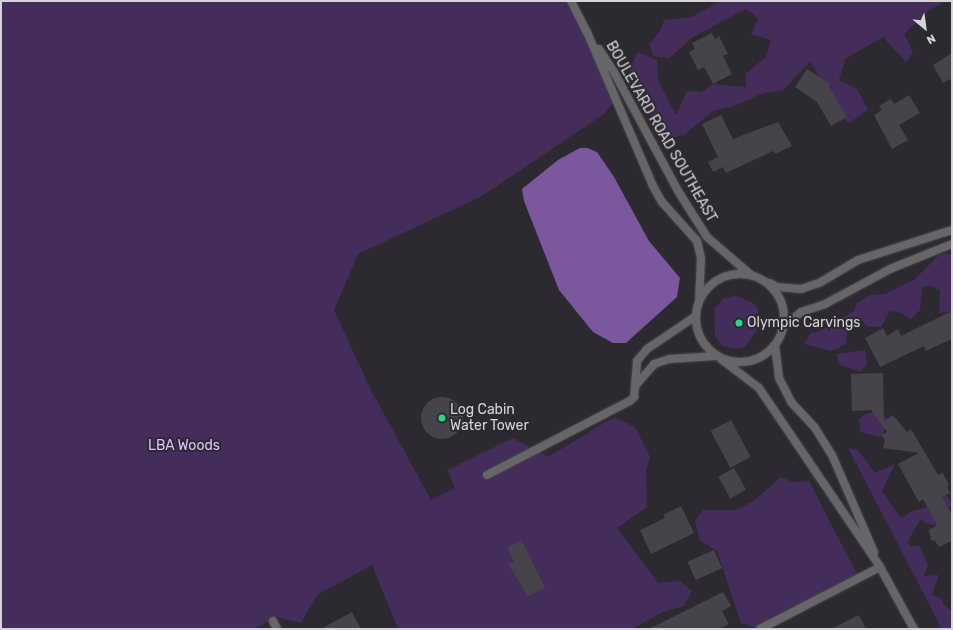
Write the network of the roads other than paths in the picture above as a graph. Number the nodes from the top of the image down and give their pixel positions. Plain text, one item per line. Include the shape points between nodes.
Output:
1 (571, 1) edge
2 (587, 32) junction
3 (952, 230) edge
4 (952, 244) edge
5 (754, 276) junction
6 (699, 302) junction
7 (696, 316) junction
8 (784, 326) junction
9 (775, 345) junction
10 (719, 358) junction
11 (636, 385) junction
12 (487, 476) dead end
13 (880, 567) junction
14 (760, 629) edge
15 (914, 629) edge

1 - 2 street, BOULEVARD ROAD SOUTHEAST
2 - 5 street, BOULEVARD ROAD SOUTHEAST via 614,72 678,191 707,237
2 - 6 street, BOULEVARD ROAD SOUTHEAST via 653,186 662,202 697,241 701,258
3 - 5 street via 858,260 821,282 801,289 776,287
4 - 8 street via 890,269 825,304 801,312
5 - 6 street via 726,276 710,286
5 - 8 street via 770,286 779,297 784,311
6 - 7 street
7 - 10 street via 699,336 705,346
7 - 11 street via 647,349 637,361
8 - 9 street
9 - 10 street via 761,358 748,362
9 - 13 street via 779,378 791,402 815,428 832,455
10 - 11 street via 669,359 654,364
10 - 13 street via 759,388
11 - 12 street via 634,397 612,412
13 - 14 street
13 - 15 street

